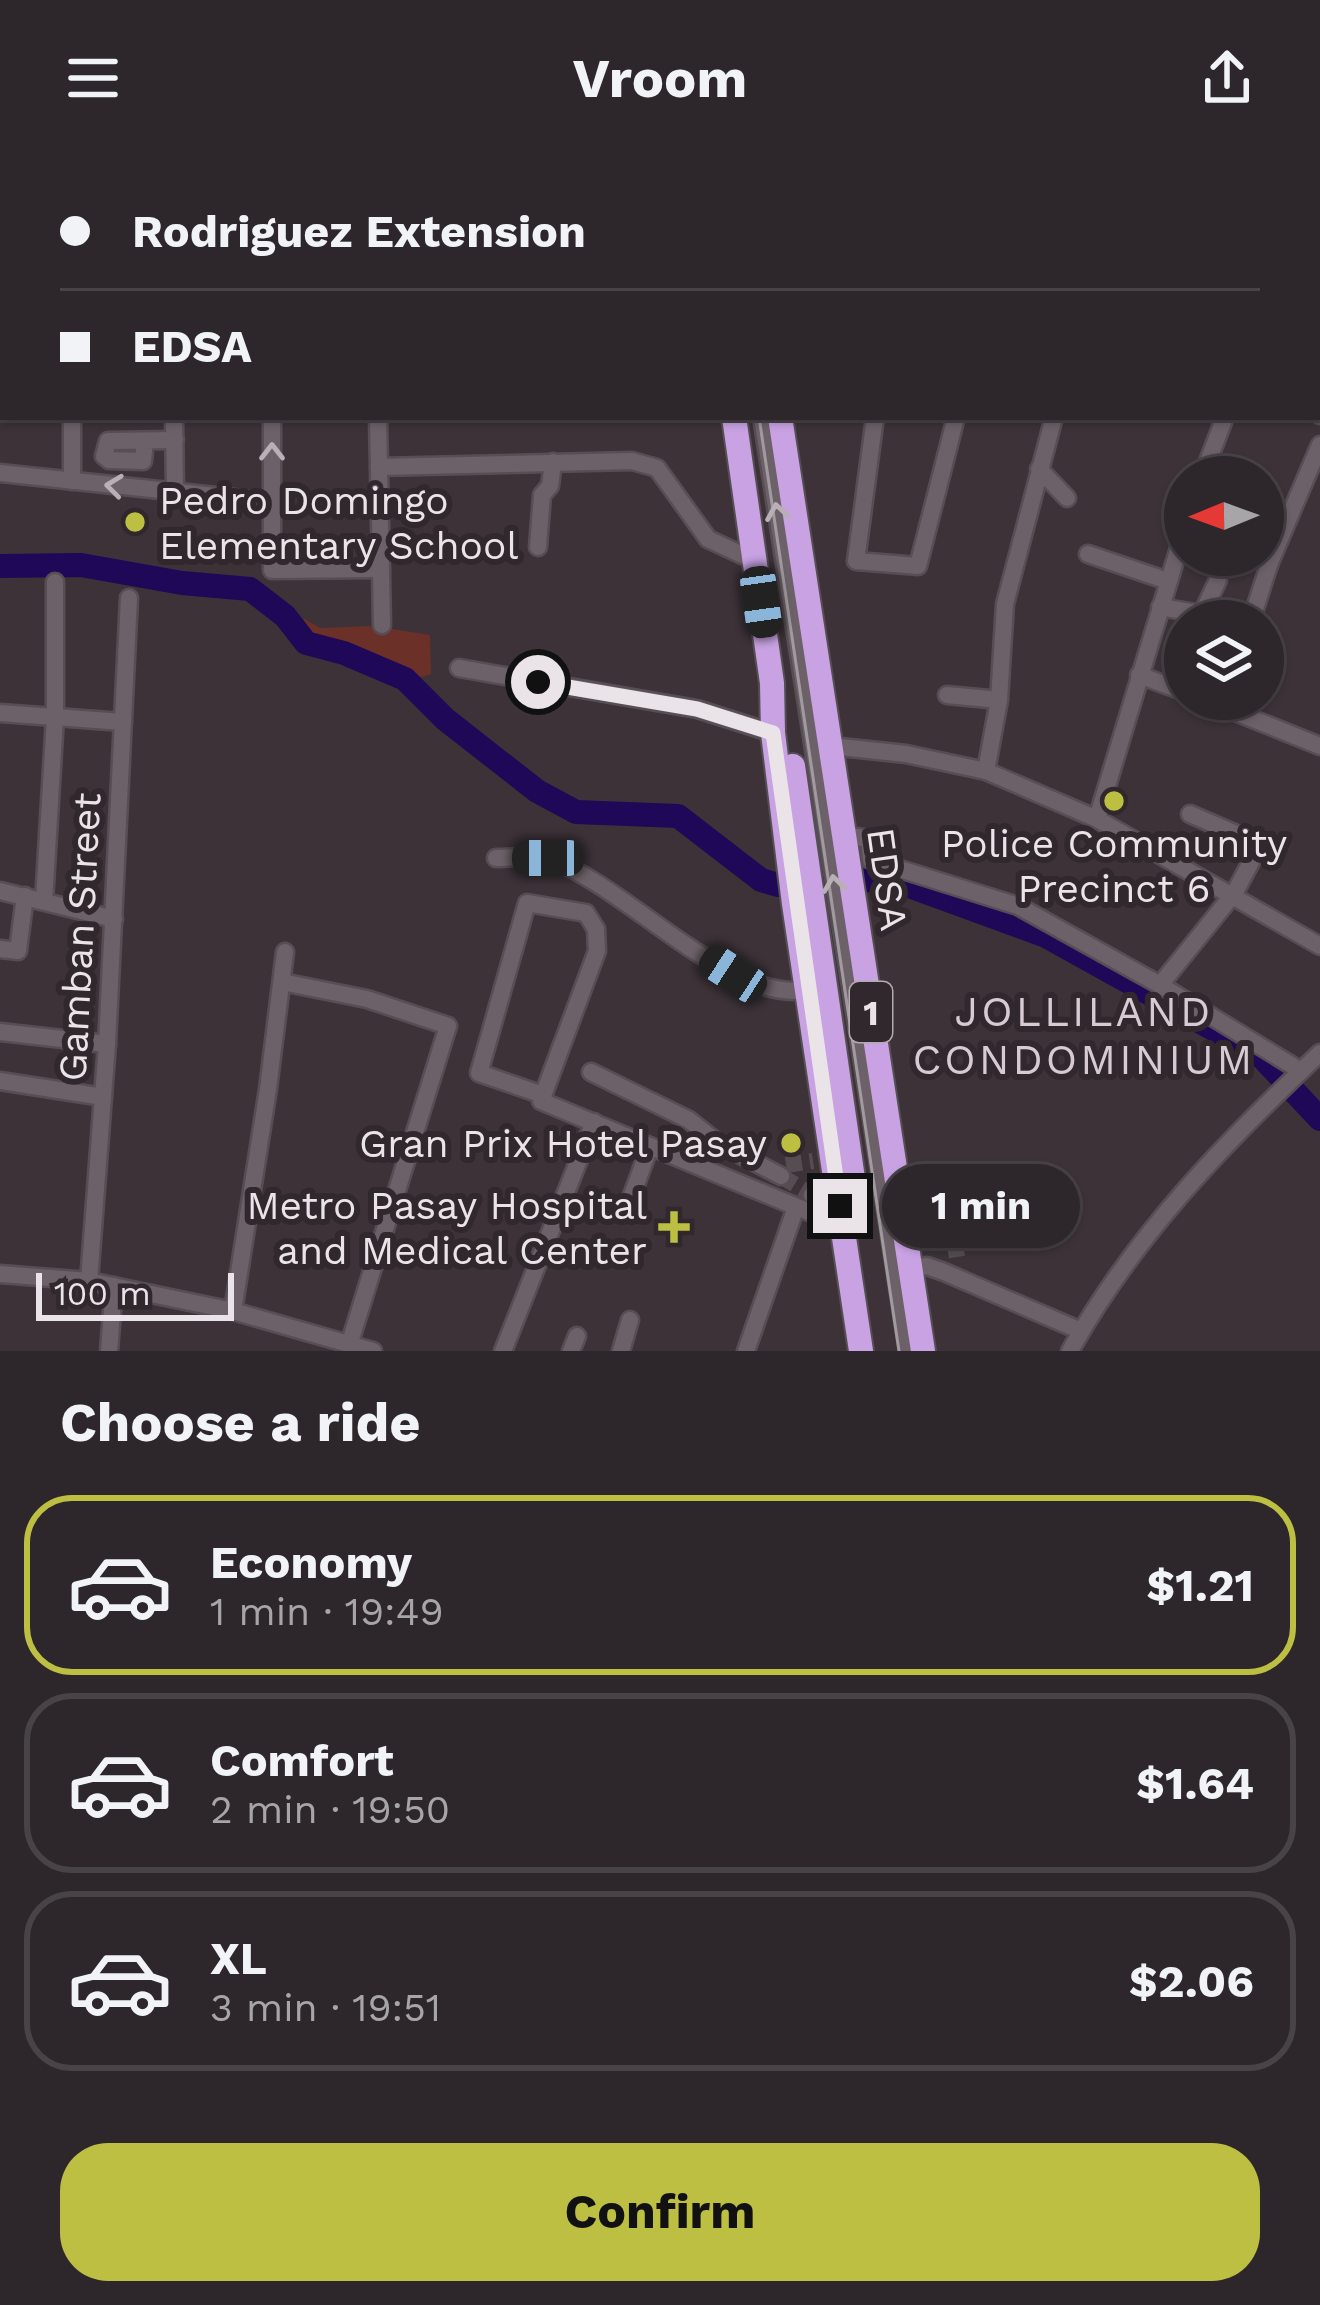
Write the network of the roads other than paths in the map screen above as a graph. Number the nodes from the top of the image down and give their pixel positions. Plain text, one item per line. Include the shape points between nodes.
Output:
1 (72, 420) edge
2 (175, 420) edge
3 (272, 420) edge
4 (378, 420) edge
5 (734, 420) edge
6 (762, 420) edge
7 (780, 420) edge
8 (875, 420) edge
9 (955, 420) edge
10 (1053, 420) edge
11 (1224, 420) edge
12 (175, 440) junction
13 (145, 441) dead end
14 (1320, 446) edge
15 (1210, 456) edge
16 (554, 463) junction
17 (380, 467) junction
18 (1040, 469) junction
19 (0, 473) edge
20 (72, 481) junction
21 (175, 493) junction
22 (1067, 498) dead end
23 (272, 502) junction
24 (538, 547) dead end
25 (1088, 554) dead end
26 (755, 561) junction
27 (381, 569) junction
28 (1170, 576) edge
29 (1218, 580) dead end
30 (1168, 581) junction
31 (55, 582) dead end
32 (129, 598) dead end
33 (1258, 600) edge
34 (1160, 608) junction
35 (382, 626) dead end
36 (458, 668) dead end
37 (1139, 675) junction
38 (772, 683) junction
39 (1164, 684) edge
40 (947, 695) dead end
41 (999, 700) junction
42 (0, 713) edge
43 (55, 718) junction
44 (1255, 720) edge
45 (123, 722) junction
46 (773, 733) junction
47 (831, 746) junction
48 (1320, 746) edge
49 (986, 771) junction
50 (1190, 814) dead end
51 (1097, 819) junction
52 (822, 843) junction
53 (496, 858) dead end
54 (0, 891) edge
55 (25, 896) junction
56 (1231, 897) junction
57 (44, 901) junction
58 (114, 920) junction
59 (1320, 946) edge
60 (0, 949) edge
61 (285, 952) dead end
62 (282, 982) junction
63 (1160, 985) junction
64 (807, 990) junction
65 (0, 1032) edge
66 (107, 1044) junction
67 (1320, 1053) edge
68 (591, 1072) dead end
69 (1297, 1075) junction
70 (0, 1081) edge
71 (103, 1097) junction
72 (542, 1098) junction
73 (594, 1122) junction
74 (650, 1146) junction
75 (779, 1170) tunnel mouth
76 (812, 1195) tunnel mouth
77 (631, 1198) dead end
78 (796, 1207) junction
79 (842, 1216) junction
80 (902, 1218) junction
81 (951, 1222) dead end
82 (910, 1268) junction
83 (0, 1274) edge
84 (89, 1280) junction
85 (114, 1286) junction
86 (233, 1311) junction
87 (630, 1320) dead end
88 (301, 1329) junction
89 (1081, 1331) junction
90 (343, 1344) edge
91 (109, 1351) edge
92 (297, 1351) edge
93 (373, 1351) edge
94 (502, 1351) edge
95 (621, 1351) edge
96 (746, 1351) edge
97 (861, 1351) edge
98 (878, 1351) edge
99 (908, 1351) edge
100 (923, 1351) edge
101 (1070, 1351) edge

1 - 20 street
2 - 12 street
23 -> 3 street
4 - 17 street
5 - 26 highway, EDSA / 1
52 -> 6 street
7 - 47 highway, EDSA / 1
8 - 9 street via 856,561 918,566
10 - 18 street
11 - 15 street
12 - 13 street
12 - 21 street
14 - 33 street
16 - 17 street
16 - 24 street
16 - 26 street via 657,468 708,538
17 - 27 street
18 - 22 street
18 - 41 street via 1005,604
19 - 20 street
21 -> 20 street
21 - 23 street
23 - 27 street via 272,570
25 - 30 street
26 - 38 highway, EDSA / 1
27 - 35 street
28 - 30 street
29 - 34 street via 1202,614
30 - 34 street
31 - 43 street
32 - 45 street, Gamban Street
34 - 37 street
36 - 46 street via 697,709
37 - 39 street
37 - 51 street
38 - 46 highway, EDSA / 1
38 - 52 highway
40 - 41 street
41 - 49 street
42 - 43 street
43 - 45 street
43 - 57 street
44 - 48 street
45 - 58 street, Gamban Street
46 - 52 highway, EDSA / 1
47 - 49 street
47 - 52 highway, EDSA / 1
49 - 51 street
50 - 56 street via 1248,846 1251,862
51 - 56 street
52 - 63 street via 867,837 871,860 1018,906
52 - 64 highway, EDSA / 1 via 794,904
52 - 80 highway, EDSA / 1 via 853,892
52 - 98 highway
99 -> 52 street
53 - 64 street via 548,858 611,890 733,974 774,990
54 - 55 street
55 - 57 street
55 - 60 street via 18,951
56 - 59 street
56 - 63 street
57 - 58 street
58 - 66 street, Gamban Street
61 - 62 street
62 - 86 street
62 - 90 street via 448,1026
63 - 69 street
64 - 79 highway, EDSA / 1 via 823,1160
65 - 66 street
66 - 71 street, Gamban Street
67 - 69 street
68 - 75 street
69 - 89 street via 1155,1222
70 - 71 street
71 - 84 street, Gamban Street
72 - 72 street via 479,1073 527,903 586,913 596,929 597,951
72 - 73 street
73 - 74 street
73 - 94 street
74 - 77 street
74 - 78 street
76 - 79 street
78 - 79 street
78 - 96 street
79 - 97 highway, EDSA / 1
80 - 81 street
80 - 82 highway, EDSA / 1
82 - 89 street via 951,1264
82 - 100 highway, EDSA / 1
83 - 84 street
84 - 85 street
85 - 86 street
85 - 91 street
86 - 88 street
87 - 95 street
88 - 90 street
88 - 92 street
89 - 101 street
90 - 93 street

